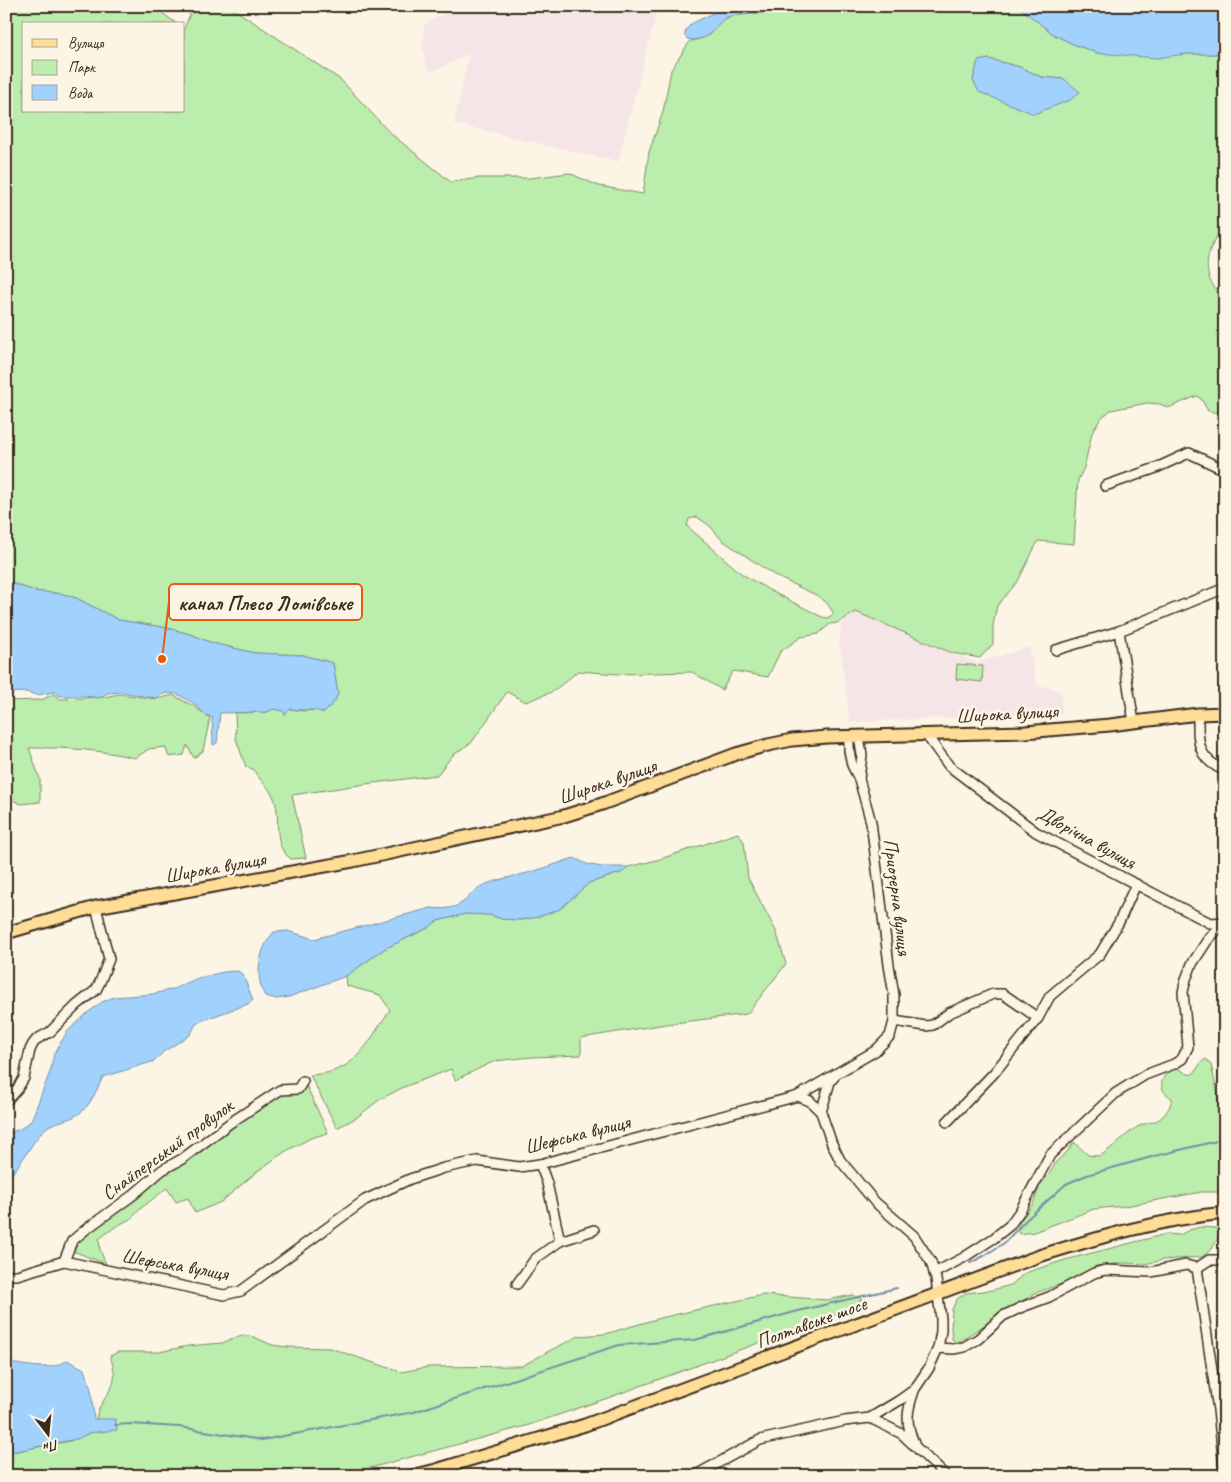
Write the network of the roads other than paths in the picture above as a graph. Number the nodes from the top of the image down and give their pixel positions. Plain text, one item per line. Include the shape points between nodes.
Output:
1 (1225, 470) edge
2 (1105, 486) dead end
3 (1225, 588) edge
4 (1119, 631) junction
5 (1056, 650) dead end
6 (1225, 713) edge
7 (1198, 714) junction
8 (1134, 722) junction
9 (854, 736) junction
10 (927, 736) junction
11 (1225, 771) edge
12 (1136, 884) junction
13 (96, 907) junction
14 (1224, 922) edge
15 (6, 933) edge
16 (1038, 1018) junction
17 (894, 1020) junction
18 (836, 1074) junction
19 (304, 1081) dead end
20 (798, 1096) junction
21 (6, 1101) edge
22 (821, 1112) junction
23 (947, 1122) dead end
24 (540, 1164) junction
25 (1225, 1213) edge
26 (594, 1230) dead end
27 (560, 1241) junction
28 (1225, 1260) edge
29 (64, 1261) junction
30 (1197, 1268) junction
31 (934, 1273) junction
32 (6, 1275) edge
33 (517, 1284) dead end
34 (938, 1294) junction
35 (938, 1348) junction
36 (914, 1390) junction
37 (870, 1418) junction
38 (916, 1448) junction
39 (412, 1476) edge
40 (694, 1476) edge
41 (946, 1476) edge
42 (1225, 1476) edge

1 - 2 street via 1189,453
3 - 4 street
4 - 5 street
4 - 8 street
6 - 7 main road, Широка вулиця
7 - 8 main road, Широка вулиця
7 - 11 street via 1204,757
8 - 10 main road, Широка вулиця via 1025,732
9 - 10 main road, Широка вулиця
9 - 13 main road, Широка вулиця via 768,745 564,816 353,861
9 - 17 street, Приозерна вулиця via 850,758 871,822 894,995
10 - 12 street, Дворічна вулиця via 950,766 1036,832
12 - 14 street, Дворічна вулиця via 1210,924
12 - 16 street via 1100,954 1050,996
13 - 15 main road, Широка вулиця
13 - 21 street via 109,959 100,982 96,990 33,1044 24,1078
14 - 31 street via 1202,948 1186,979 1183,992 1188,1048 1182,1059 1145,1075 1116,1093 1050,1155 1009,1226 963,1258
16 - 17 street via 998,993 949,1013 932,1025
16 - 23 street via 994,1073
17 - 18 street, Шефська вулиця via 890,1036 876,1051
18 - 20 street, Шефська вулиця
18 - 22 street via 830,1082
19 - 29 street, Снайперський провулок via 298,1089 280,1090 162,1170 72,1241
20 - 22 street via 810,1101
20 - 24 street, Шефська вулиця
22 - 31 street via 840,1160 875,1202 914,1236 931,1262
24 - 27 street
24 - 29 street, Шефська вулиця via 519,1167 476,1161 410,1179 365,1200 241,1290 224,1295
25 - 34 main road, Полтавське шосе via 1163,1222 1098,1238 1039,1256
26 - 27 street
27 - 33 street via 534,1259
28 - 30 street via 1209,1260
29 - 32 street, Шефська вулиця via 17,1275
30 - 35 street via 1186,1265 1150,1272 1105,1270 1003,1316 964,1347
30 - 42 street
31 - 34 street
34 - 35 street via 941,1331
34 - 39 main road, Полтавське шосе via 585,1425
35 - 36 street
36 - 37 street
36 - 38 street via 907,1410 908,1429
37 - 38 street via 902,1434
37 - 40 street via 760,1440
38 - 41 street

